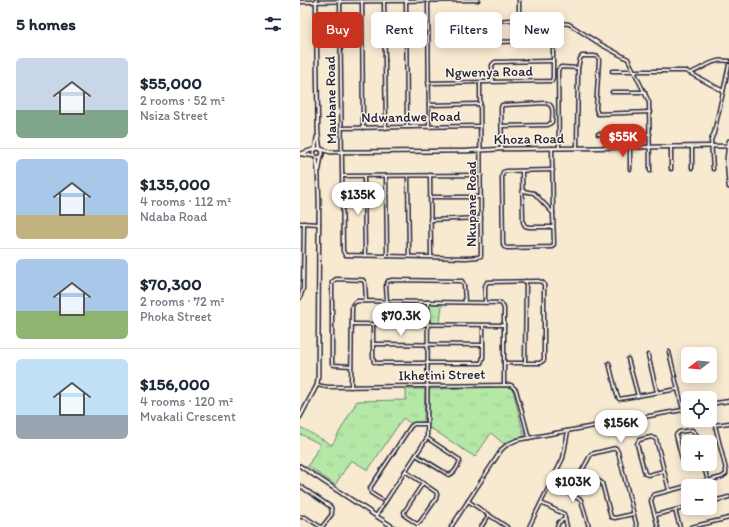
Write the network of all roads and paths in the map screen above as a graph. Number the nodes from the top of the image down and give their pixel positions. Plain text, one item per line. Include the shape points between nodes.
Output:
1 (384, 0) edge
2 (406, 0) edge
3 (428, 0) edge
4 (478, 0) edge
5 (519, 0) edge
6 (316, 1) edge
7 (340, 1) edge
8 (362, 1) edge
9 (300, 2) edge
10 (519, 12) edge
11 (510, 21) edge
12 (564, 23) edge
13 (510, 42) edge
14 (553, 48) edge
15 (553, 61) junction
16 (729, 61) edge
17 (729, 65) edge
18 (578, 68) junction
19 (612, 71) dead end
20 (635, 72) junction
21 (691, 73) junction
22 (480, 82) junction
23 (493, 82) junction
24 (428, 83) junction
25 (723, 91) junction
26 (612, 92) dead end
27 (645, 92) junction
28 (480, 104) junction
29 (429, 105) junction
30 (650, 112) junction
31 (480, 126) junction
32 (502, 126) junction
33 (407, 127) junction
34 (429, 127) junction
35 (342, 128) junction
36 (364, 128) junction
37 (386, 128) junction
38 (318, 134) junction
39 (598, 134) dead end
40 (650, 134) junction
41 (729, 141) edge
42 (712, 146) junction
43 (728, 146) edge
44 (630, 147) junction
45 (650, 147) junction
46 (671, 147) junction
47 (692, 147) junction
48 (552, 148) junction
49 (559, 148) junction
50 (577, 148) junction
51 (315, 149) junction
52 (321, 149) junction
53 (502, 149) junction
54 (481, 150) junction
55 (330, 152) junction
56 (342, 152) junction
57 (300, 154) edge
58 (321, 156) junction
59 (315, 157) junction
60 (728, 163) edge
61 (692, 168) dead end
62 (630, 169) dead end
63 (671, 169) dead end
64 (713, 169) dead end
65 (553, 170) junction
66 (522, 171) junction
67 (650, 171) dead end
68 (318, 173) junction
69 (430, 175) junction
70 (481, 175) junction
71 (343, 176) junction
72 (364, 176) junction
73 (386, 176) junction
74 (408, 176) junction
75 (729, 182) edge
76 (729, 187) edge
77 (523, 191) junction
78 (430, 197) junction
79 (481, 197) junction
80 (553, 213) junction
81 (481, 218) junction
82 (430, 220) junction
83 (300, 223) edge
84 (304, 223) junction
85 (319, 224) junction
86 (553, 227) junction
87 (343, 251) joint
88 (365, 256) junction
89 (387, 256) junction
90 (409, 256) junction
91 (431, 256) junction
92 (526, 281) junction
93 (300, 298) edge
94 (366, 301) junction
95 (386, 302) junction
96 (428, 302) junction
97 (465, 302) junction
98 (485, 302) junction
99 (352, 324) junction
100 (373, 324) junction
101 (428, 324) junction
102 (483, 325) junction
103 (504, 325) junction
104 (373, 344) junction
105 (428, 344) junction
106 (482, 345) junction
107 (669, 352) dead end
108 (648, 355) dead end
109 (628, 359) dead end
110 (504, 363) junction
111 (525, 363) junction
112 (609, 363) dead end
113 (428, 364) junction
114 (351, 366) junction
115 (504, 384) junction
116 (317, 385) junction
117 (427, 386) junction
118 (351, 387) junction
119 (678, 389) junction
120 (657, 392) junction
121 (638, 396) junction
122 (729, 401) edge
123 (681, 402) edge
124 (717, 404) edge
125 (681, 410) edge
126 (300, 417) edge
127 (729, 422) edge
128 (427, 424) junction
129 (717, 425) edge
130 (715, 427) edge
131 (568, 431) junction
132 (696, 435) edge
133 (427, 438) junction
134 (529, 438) junction
135 (416, 455) junction
136 (681, 455) edge
137 (300, 466) edge
138 (664, 471) junction
139 (405, 472) junction
140 (581, 472) junction
141 (715, 479) edge
142 (423, 483) junction
143 (550, 484) junction
144 (300, 486) edge
145 (681, 487) edge
146 (669, 490) junction
147 (570, 493) junction
148 (729, 497) edge
149 (717, 500) edge
150 (468, 501) junction
151 (385, 502) junction
152 (541, 503) junction
153 (681, 509) edge
154 (675, 510) junction
155 (633, 514) junction
156 (488, 515) junction
157 (655, 515) junction
158 (301, 516) edge
159 (376, 516) junction
160 (729, 518) edge
161 (565, 519) junction
162 (322, 527) edge
163 (393, 527) edge
164 (451, 527) edge
165 (481, 527) edge
166 (507, 527) edge
167 (529, 527) edge
168 (557, 527) edge
169 (568, 527) edge
170 (588, 527) edge
171 (637, 527) edge
172 (658, 527) edge
173 (680, 527) edge
174 (691, 527) edge

1 - 2 street
1 - 8 street
1 - 37 street
2 - 3 street
2 - 33 street
3 - 4 street
3 - 24 street
5 - 10 street
6 - 7 street
6 - 9 street
6 - 38 street
7 - 8 street
7 - 35 street, Maubane Road
8 - 36 street
11 - 13 street via 492,24 492,39 496,42
12 - 20 street via 570,24 626,57
14 - 15 street
15 - 23 street, Ngwenya Road via 551,81
15 - 23 street via 495,62 492,65
16 - 21 street via 719,60
17 - 25 street
18 - 30 street via 581,57 599,58 598,114
18 - 49 street via 561,67 558,70
18 - 50 street
19 - 20 street
20 - 21 street
20 - 27 street
21 - 25 street
22 - 23 street, Ngwenya Road
22 - 24 street, Ngwenya Road
22 - 28 street, Nkupane Road
24 - 29 street
25 - 42 street
26 - 27 street
27 - 30 street
28 - 29 street
28 - 31 street, Nkupane Road
29 - 34 street
30 - 40 street
31 - 34 street, Ndwandwe Road
31 - 54 street, Nkupane Road
32 - 32 street via 502,105 546,103 550,104 552,109 552,122 548,125
32 - 53 street
33 - 34 street, Ndwandwe Road
33 - 37 street, Ndwandwe Road
35 - 36 street, Ndwandwe Road
35 - 56 street, Maubane Road
36 - 37 street, Ndwandwe Road
38 - 51 street
38 - 52 street
39 - 40 street
40 - 45 street
41 - 43 street
42 - 43 street, Khoza Road
42 - 47 street, Khoza Road
42 - 64 street
43 - 60 street
44 - 45 street, Khoza Road
44 - 50 street, Khoza Road
44 - 62 street
45 - 46 street, Khoza Road
45 - 67 street
46 - 47 street, Khoza Road
46 - 63 street
47 - 61 street
48 - 49 street, Khoza Road
48 - 53 street, Khoza Road
48 - 65 street
49 - 50 street, Khoza Road
51 - 52 street
51 - 57 street
51 - 59 street
52 - 55 street, Khoza Road
52 - 58 street
53 - 54 street, Khoza Road
54 - 56 street, Khoza Road
54 - 70 street, Nkupane Road
55 - 56 street, Khoza Road
55 - 58 street, Khoza Road
56 - 71 street, Maubane Road
57 - 59 street
58 - 59 street
58 - 68 street
59 - 68 street
60 - 75 street
65 - 66 street
65 - 80 street
66 - 77 street
66 - 86 street via 506,171 502,174 504,246 550,248 553,246
68 - 85 street
69 - 70 street
69 - 74 street
69 - 78 street
70 - 79 street, Nkupane Road
71 - 72 street
71 - 87 street, Maubane Road
72 - 73 street
72 - 88 street
73 - 74 street
73 - 89 street
74 - 90 street
75 - 76 street
77 - 80 street via 534,193
77 - 86 street via 525,226
78 - 79 street
78 - 82 street
79 - 81 street, Nkupane Road
80 - 86 street
81 - 82 street
81 - 91 street, Nkupane Road via 480,257
82 - 91 street
83 - 84 street
84 - 85 street
84 - 93 street via 303,289
85 - 116 street
87 - 88 street, Nkupane Road via 347,256
88 - 89 street, Nkupane Road
89 - 90 street, Nkupane Road
90 - 91 street, Nkupane Road
92 - 98 street via 487,282
92 - 111 street
92 - 111 street via 542,282 545,285 544,358 540,363
94 - 95 street
94 - 99 street via 352,304
94 - 114 street via 363,280 333,281 331,361 334,365
95 - 96 street
95 - 97 street via 387,284 392,280 462,281
96 - 97 street
96 - 101 street
97 - 98 street
98 - 103 street via 502,304
99 - 100 street
99 - 114 street
100 - 101 street
100 - 104 street
101 - 102 street
101 - 105 street
102 - 103 street
102 - 106 street
103 - 110 street
104 - 105 street
104 - 113 street via 373,359 376,363
105 - 106 street
105 - 113 street
106 - 113 street via 483,358 480,363
107 - 119 street
108 - 120 street
109 - 121 street
110 - 111 street
110 - 115 street
112 - 121 street via 619,399
113 - 117 street
114 - 118 street
115 - 117 street, Ikhetini Street
115 - 134 street, Ikhetini Street via 511,385 516,390
116 - 118 street, Ikhetini Street
116 - 126 street
117 - 118 street, Ikhetini Street
117 - 128 street
119 - 120 street
119 - 123 street
120 - 121 street
122 - 124 street
125 - 131 street
127 - 129 street
128 - 133 street
128 - 151 street via 411,426 370,486 371,493
130 - 141 street via 726,472 722,477
131 - 134 street
131 - 143 street via 564,455
132 - 136 street via 690,430 676,435
133 - 135 street
133 - 135 street via 457,458 459,464 452,474 448,475
134 - 150 street via 510,442 504,447
135 - 139 street
137 - 159 street
138 - 138 street via 656,439 651,437 637,442 643,470 647,475
138 - 146 street
139 - 142 street
139 - 151 street
140 - 147 street
140 - 155 street via 602,483 611,517
140 - 155 street via 592,453 617,449
142 - 142 street via 436,492 437,496 417,524 405,516 404,512
143 - 147 street
143 - 152 street
144 - 162 street via 331,507 332,514
145 - 146 street
146 - 157 street via 652,496
147 - 170 street via 582,501
148 - 149 street
150 - 156 street
150 - 164 street
151 - 159 street
152 - 161 street via 562,512
152 - 167 street
153 - 154 street
154 - 157 street
154 - 173 street
155 - 171 street
156 - 165 street
156 - 166 street
157 - 172 street
158 - 162 street
159 - 163 street
160 - 174 street
161 - 168 street
161 - 169 street

